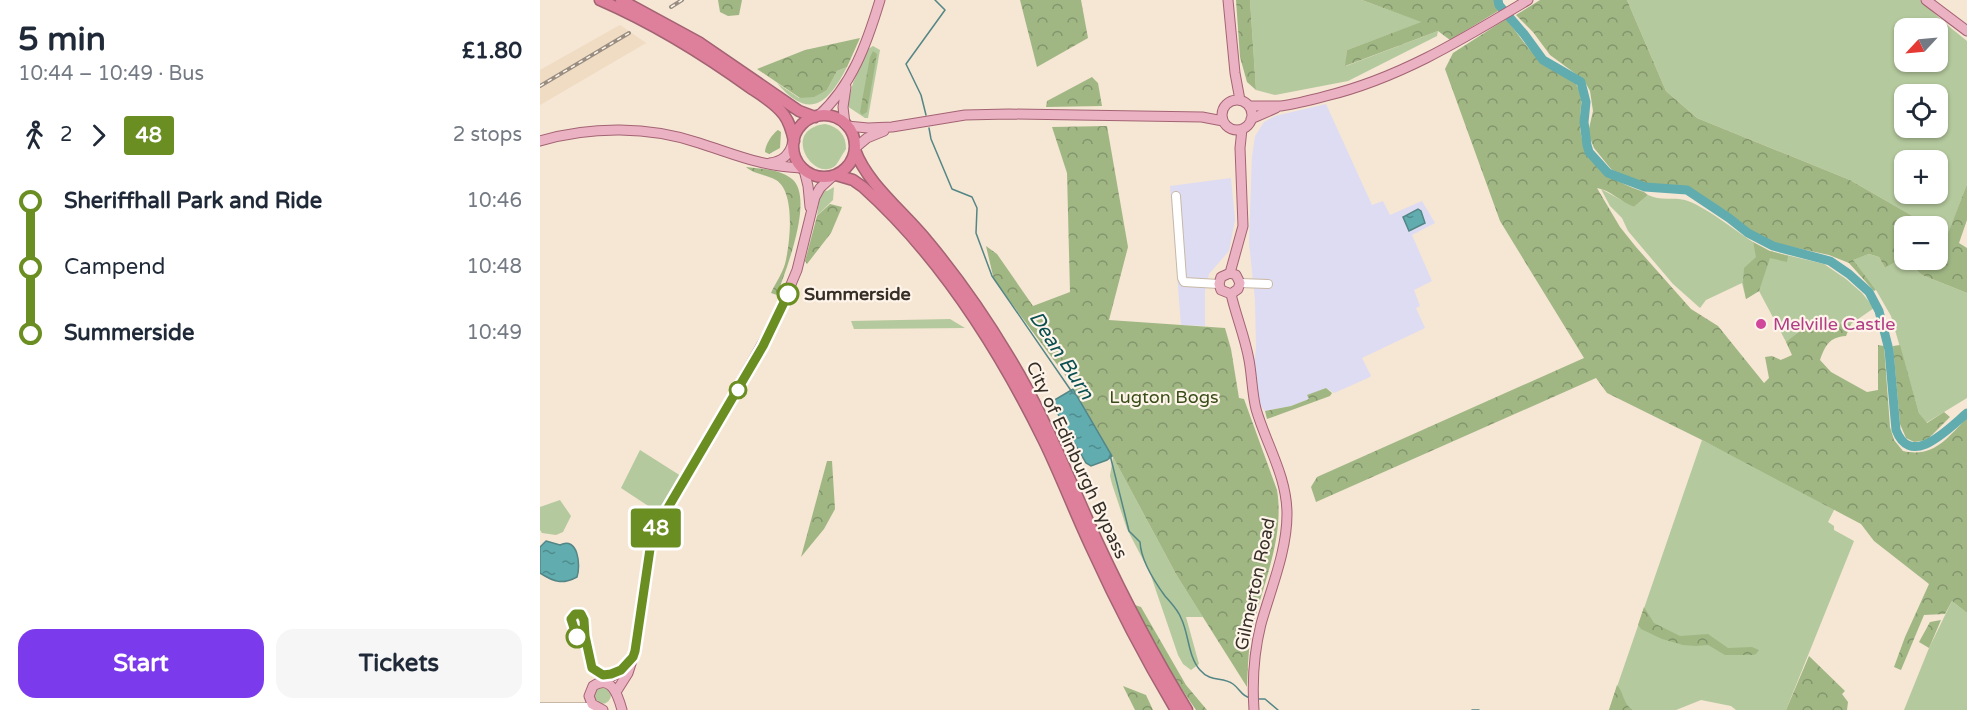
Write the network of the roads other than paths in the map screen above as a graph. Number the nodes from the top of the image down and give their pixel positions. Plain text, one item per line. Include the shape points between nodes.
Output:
1 (600, 0) edge
2 (621, 0) edge
3 (880, 0) edge
4 (1228, 0) edge
5 (1528, 0) edge
6 (1926, 0) edge
7 (1967, 31) edge
8 (846, 85) junction
9 (1232, 103) junction
10 (1249, 106) junction
11 (1281, 106) junction
12 (816, 116) junction
13 (1202, 117) junction
14 (1251, 119) junction
15 (1223, 121) junction
16 (846, 125) junction
17 (892, 127) junction
18 (1238, 129) junction
19 (540, 141) edge
20 (793, 142) junction
21 (855, 149) junction
22 (764, 164) junction
23 (803, 169) junction
24 (834, 176) junction
25 (1176, 196) dead end
26 (811, 212) junction
27 (1230, 273) junction
28 (1240, 283) junction
29 (1219, 284) junction
30 (1268, 284) dead end
31 (1231, 294) junction
32 (633, 657) junction
33 (623, 680) junction
34 (604, 682) junction
35 (589, 692) junction
36 (616, 693) junction
37 (1254, 702) edge
38 (540, 707) edge
39 (572, 707) junction
40 (621, 708) edge
41 (600, 709) edge
42 (1176, 710) edge
43 (1187, 710) edge

1 - 20 highway via 697,52 761,95 784,115
2 - 12 highway via 700,43 799,111
3 - 8 main road
4 - 9 main road via 1235,73
5 - 11 main road via 1443,51 1393,74 1344,92
6 - 7 main road
8 - 12 main road via 832,104
8 - 16 main road
9 - 10 main road
9 - 13 main road
9 - 15 main road via 1222,112
10 - 11 main road
10 - 14 main road
11 - 14 main road
12 - 16 highway via 834,117
12 - 20 highway via 803,123
13 - 15 main road
13 - 17 main road via 965,115
14 - 18 main road
15 - 18 main road
16 - 17 main road
16 - 21 highway via 853,135
17 - 21 main road
18 - 27 main road via 1243,226
19 - 22 main road via 585,132 628,130 684,138
20 - 22 main road via 783,159
20 - 23 highway via 795,157
21 - 24 highway via 849,165
21 - 43 highway, City of Edinburgh Bypass via 868,175 960,284 1010,359 1056,446 1116,581
22 - 23 main road
23 - 24 highway via 820,177
23 - 26 main road
24 - 26 main road via 820,188
24 - 42 highway, City of Edinburgh Bypass via 863,187 916,242 985,334 1034,420 1111,590
25 - 29 street via 1182,278 1184,282
26 - 32 main road via 797,270 777,318 653,536
27 - 28 main road
27 - 29 main road via 1221,277
28 - 30 street
28 - 31 main road
29 - 31 main road
31 - 37 main road, Gilmerton Road via 1249,359 1256,409 1287,501 1282,552 1256,650
32 - 33 main road
32 - 34 main road
33 - 36 main road
33 - 40 main road
34 - 35 main road
34 - 36 main road
35 - 39 street
35 - 41 main road via 590,700
36 - 40 main road
36 - 41 main road via 611,706
38 - 39 street
39 - 41 street

